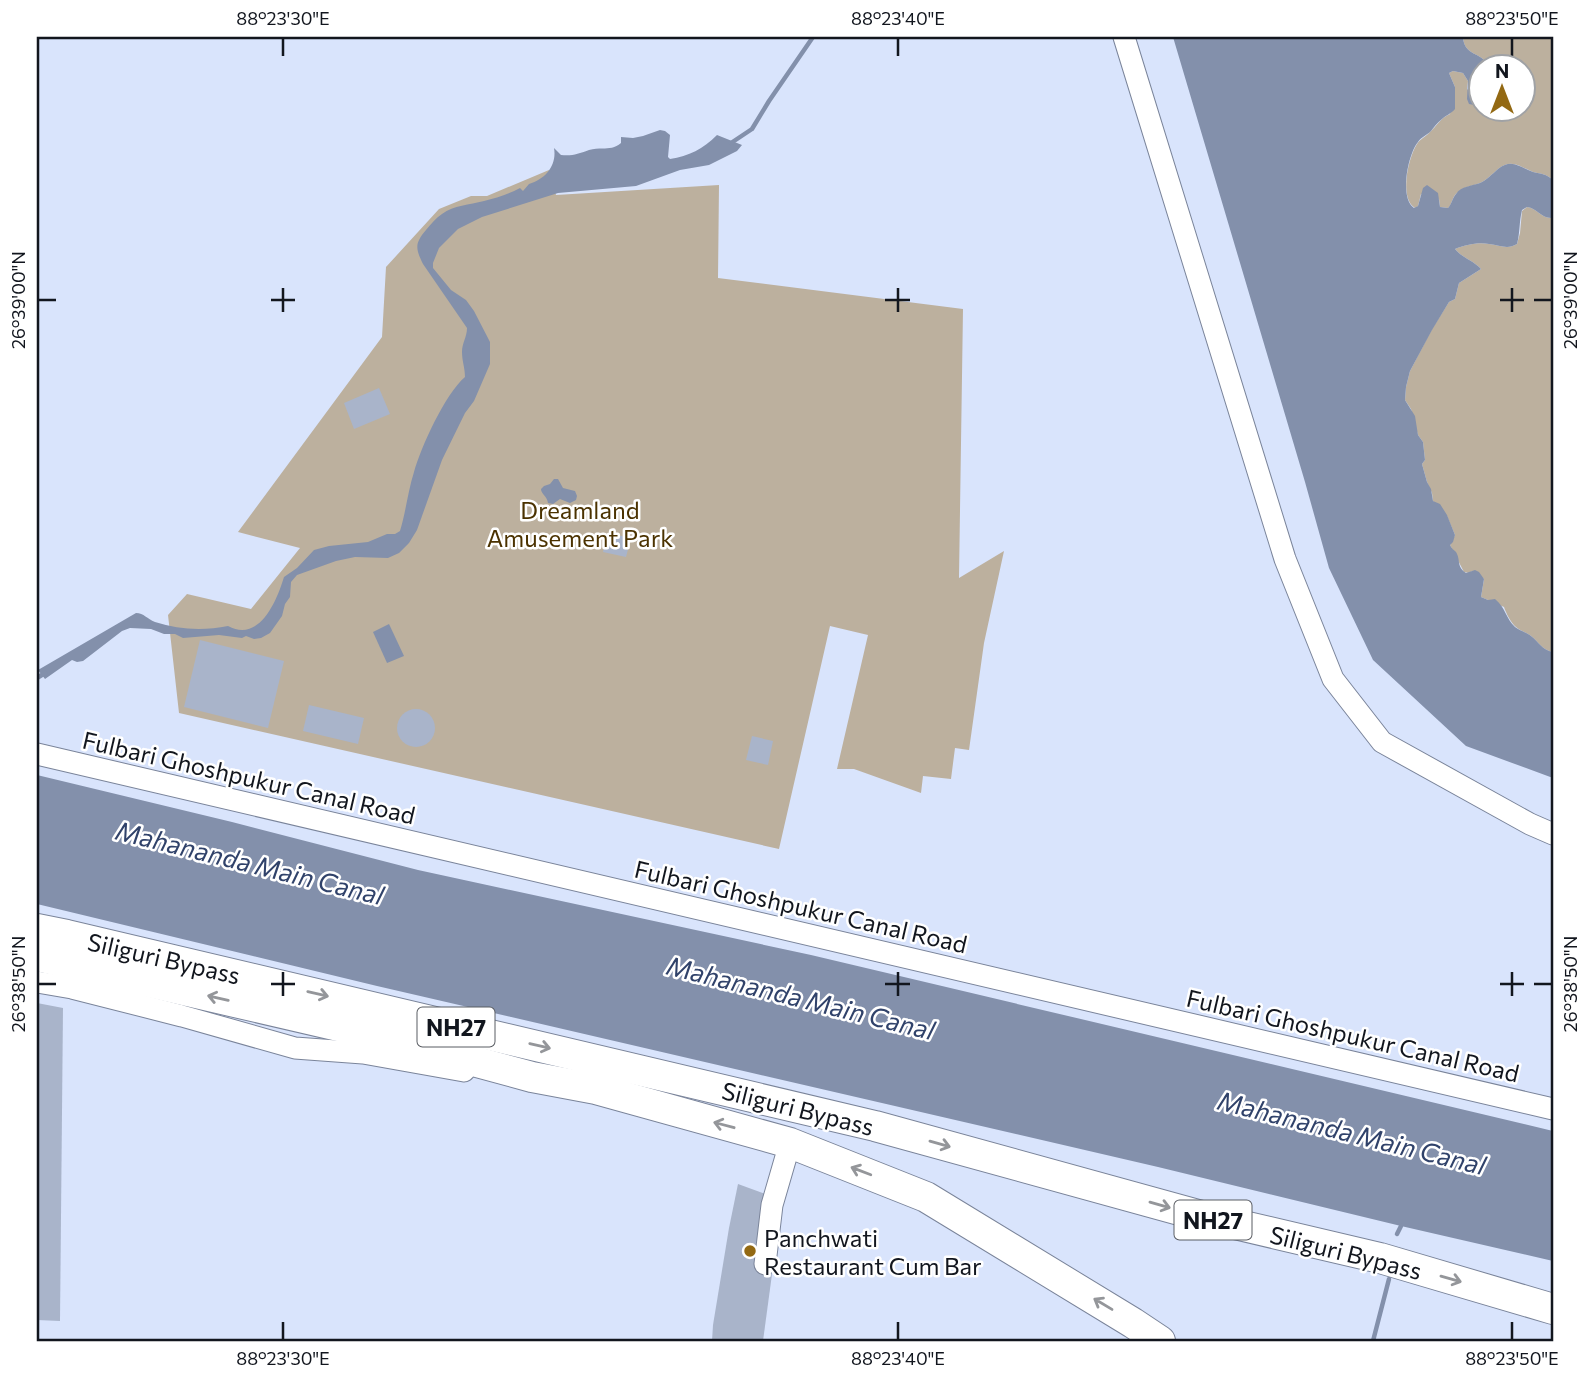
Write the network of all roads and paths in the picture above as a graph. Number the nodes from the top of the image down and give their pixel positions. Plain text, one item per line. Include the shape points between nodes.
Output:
1 (1124, 37) edge
2 (37, 754) edge
3 (1553, 834) edge
4 (37, 929) edge
5 (37, 956) edge
6 (37, 982) edge
7 (532, 1077) junction
8 (1553, 1109) edge
9 (790, 1143) junction
10 (765, 1264) dead end
11 (1553, 1309) edge
12 (1160, 1341) edge

1 - 3 street via 1285,559 1333,679 1382,742
2 - 8 street, Fulbari Ghoshpukur Canal Road
4 -> 11 highway, Siliguri Bypass / NH27 via 874,1126 1205,1217 1380,1258
7 -> 5 highway, NH27 via 382,1036
6 - 7 street via 295,1048
9 -> 7 highway, NH27 via 596,1089
9 - 10 street via 772,1205
12 -> 9 highway, NH27 via 926,1196

